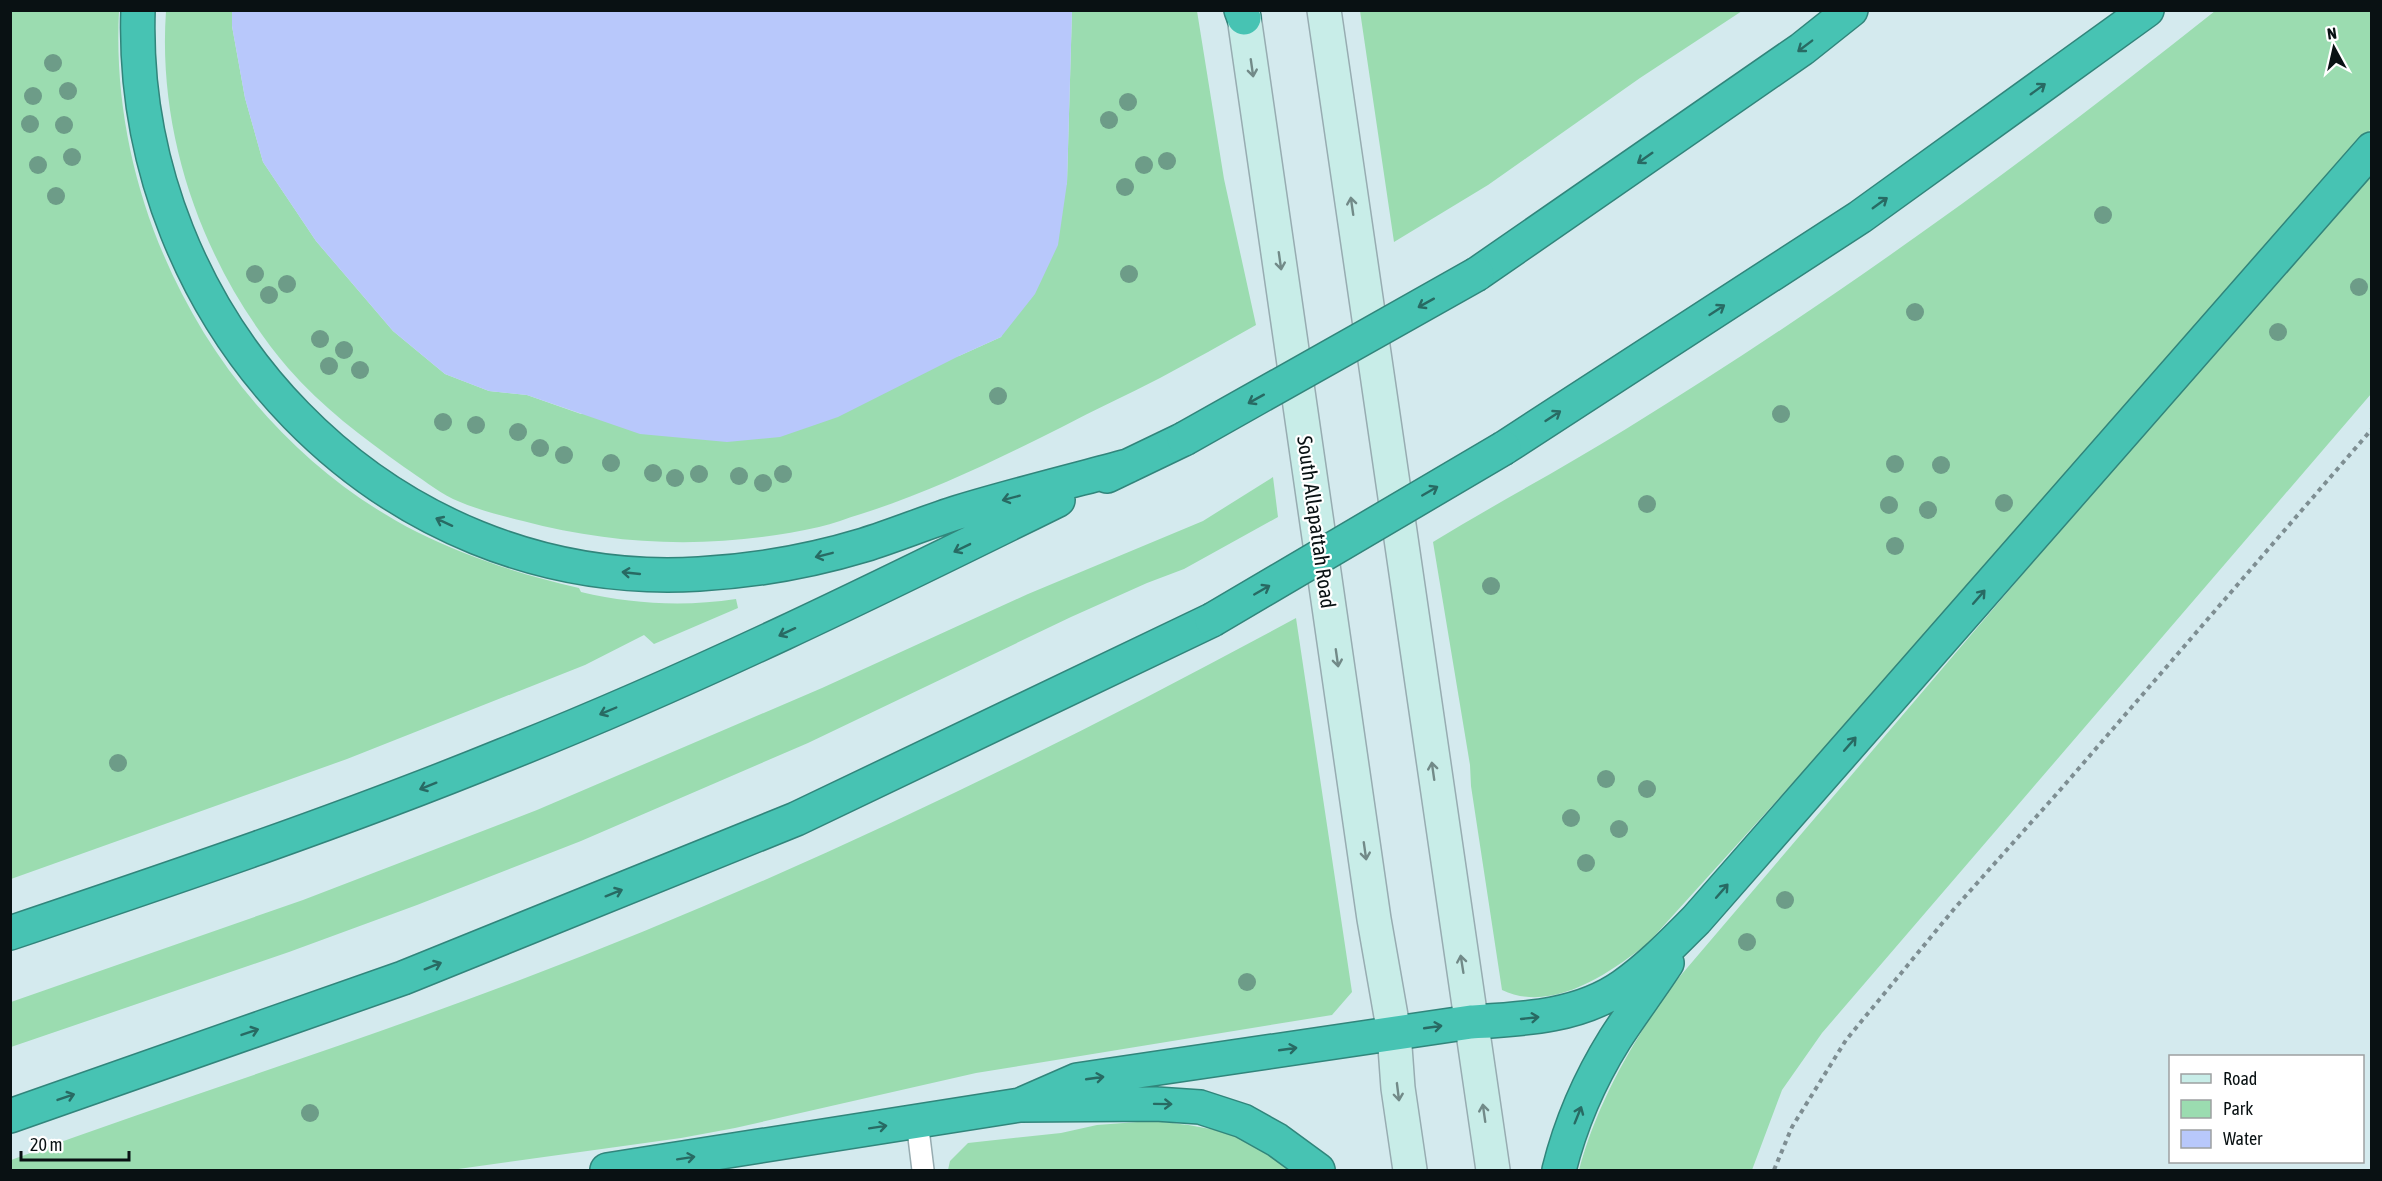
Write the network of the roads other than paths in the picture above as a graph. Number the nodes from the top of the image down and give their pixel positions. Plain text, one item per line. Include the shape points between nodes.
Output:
1 (138, 10) edge
2 (1324, 10) edge
3 (1851, 10) edge
4 (2147, 10) edge
5 (1243, 13) edge
6 (2372, 149) edge
7 (1128, 466) junction
8 (1696, 920) junction
9 (10, 933) edge
10 (1471, 1022) junction
11 (1394, 1033) junction
12 (1020, 1105) junction
13 (10, 1116) edge
14 (918, 1121) junction
15 (607, 1170) edge
16 (924, 1170) edge
17 (1318, 1170) edge
18 (1410, 1170) edge
19 (1493, 1170) edge
20 (1559, 1170) edge

7 -> 1 highway via 958,512 811,559 699,574 651,575 536,558 444,523 378,485 314,432 282,402 224,325 182,248 162,192 141,93
10 -> 2 main road
3 -> 7 highway, bridge via 1802,49 1477,274 1184,439
13 -> 4 highway, bridge via 403,978 796,819 1212,620 1504,448 1860,218
5 -> 11 main road, South Allapattah Road via 1374,919
8 -> 6 highway
7 -> 9 highway via 742,653 507,754 379,805
10 -> 8 highway via 1532,1018 1600,998 1622,987
20 -> 8 highway via 1565,1148 1614,1040
11 -> 10 highway
19 -> 10 main road
12 -> 11 highway via 1077,1080
11 -> 18 main road, South Allapattah Road
12 - 14 highway
12 -> 17 highway via 1200,1107 1244,1120
15 -> 14 highway
14 - 16 lane

